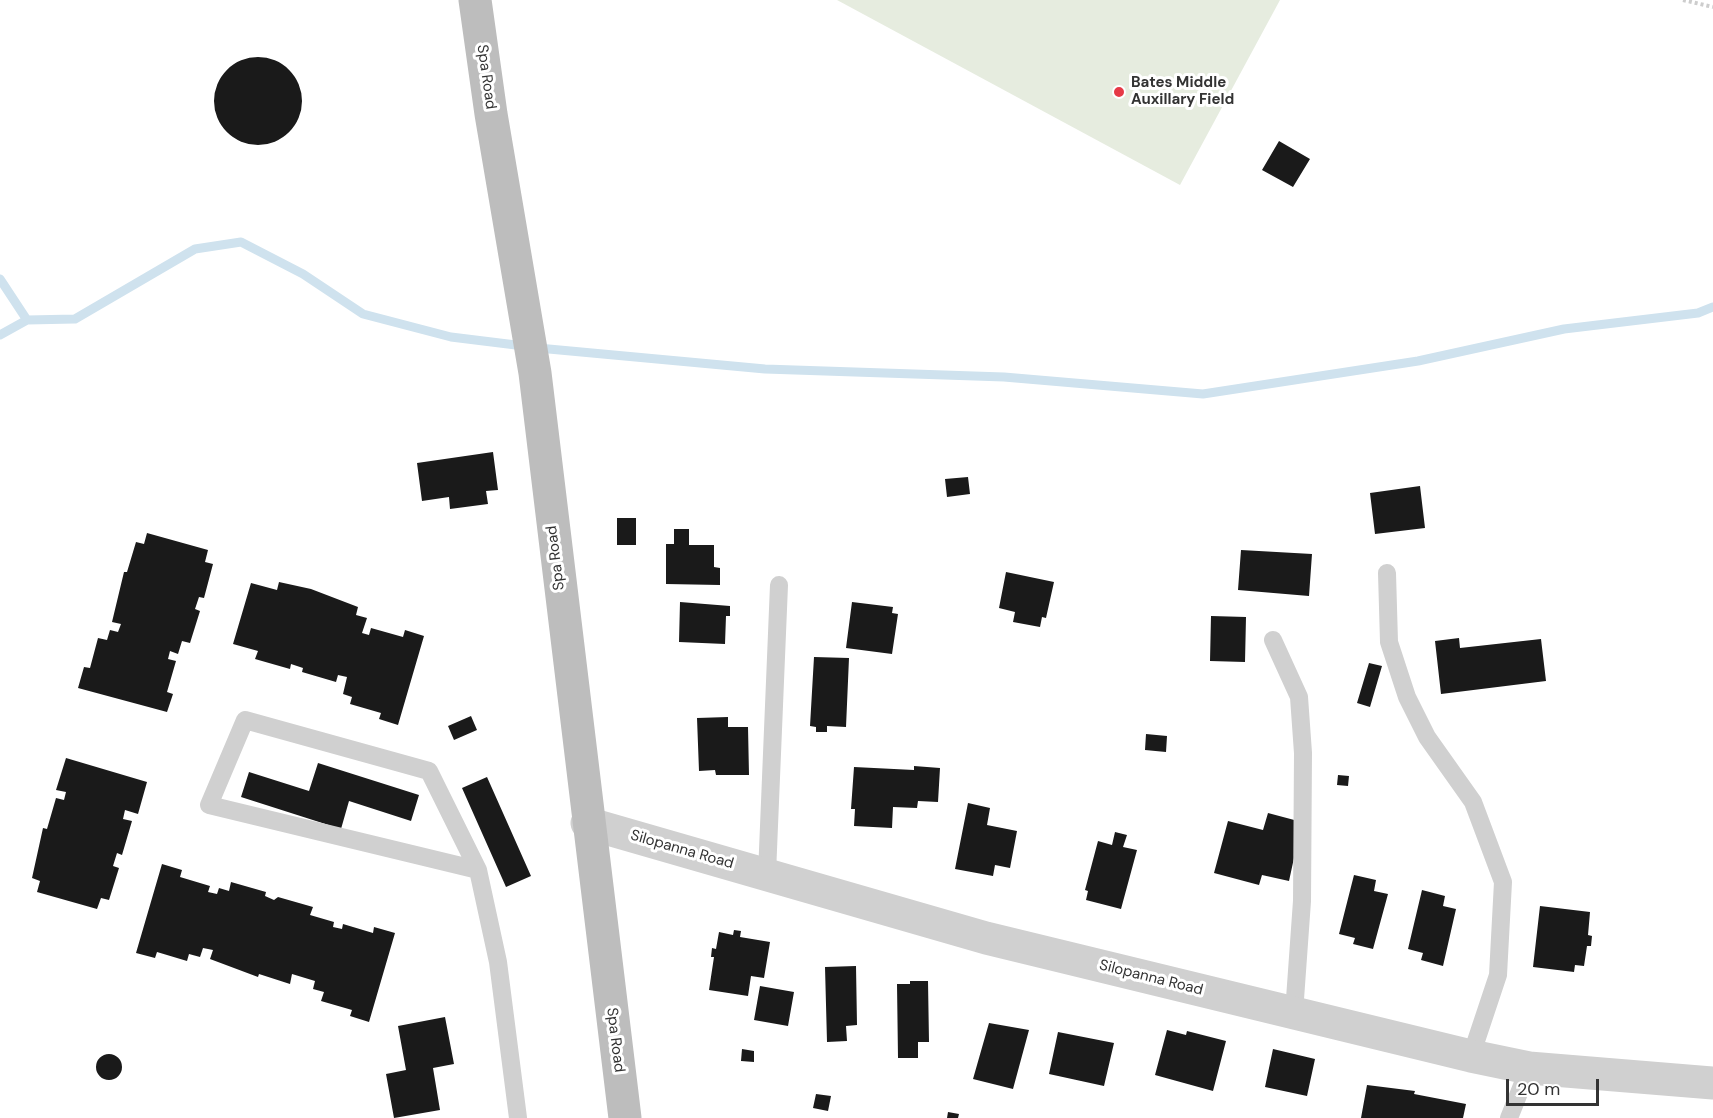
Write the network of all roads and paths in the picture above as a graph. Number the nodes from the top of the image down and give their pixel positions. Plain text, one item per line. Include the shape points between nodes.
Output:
1 (475, 0) edge
2 (1683, 0) edge
3 (1713, 7) edge
4 (1386, 573) dead end
5 (779, 585) dead end
6 (1273, 640) dead end
7 (587, 823) junction
8 (478, 870) junction
9 (766, 874) junction
10 (1294, 1013) junction
11 (1471, 1056) junction
12 (1529, 1068) junction
13 (1712, 1088) edge
14 (518, 1118) edge
15 (625, 1118) edge
16 (1509, 1118) edge

1 - 7 main road, Spa Road via 535,373
2 - 3 path
4 - 11 lane via 1389,642 1407,697 1427,738 1473,802 1503,882 1498,975
5 - 9 lane
6 - 10 lane via 1299,697 1303,753 1302,901
7 - 9 street, Silopanna Road
7 - 15 main road, Spa Road
8 - 8 lane via 429,771 245,720 209,805
8 - 14 lane via 498,962
9 - 10 street, Silopanna Road via 986,938
10 - 11 street, Silopanna Road
11 - 12 street, Silopanna Road
12 - 13 street, Silopanna Road
12 - 16 lane

